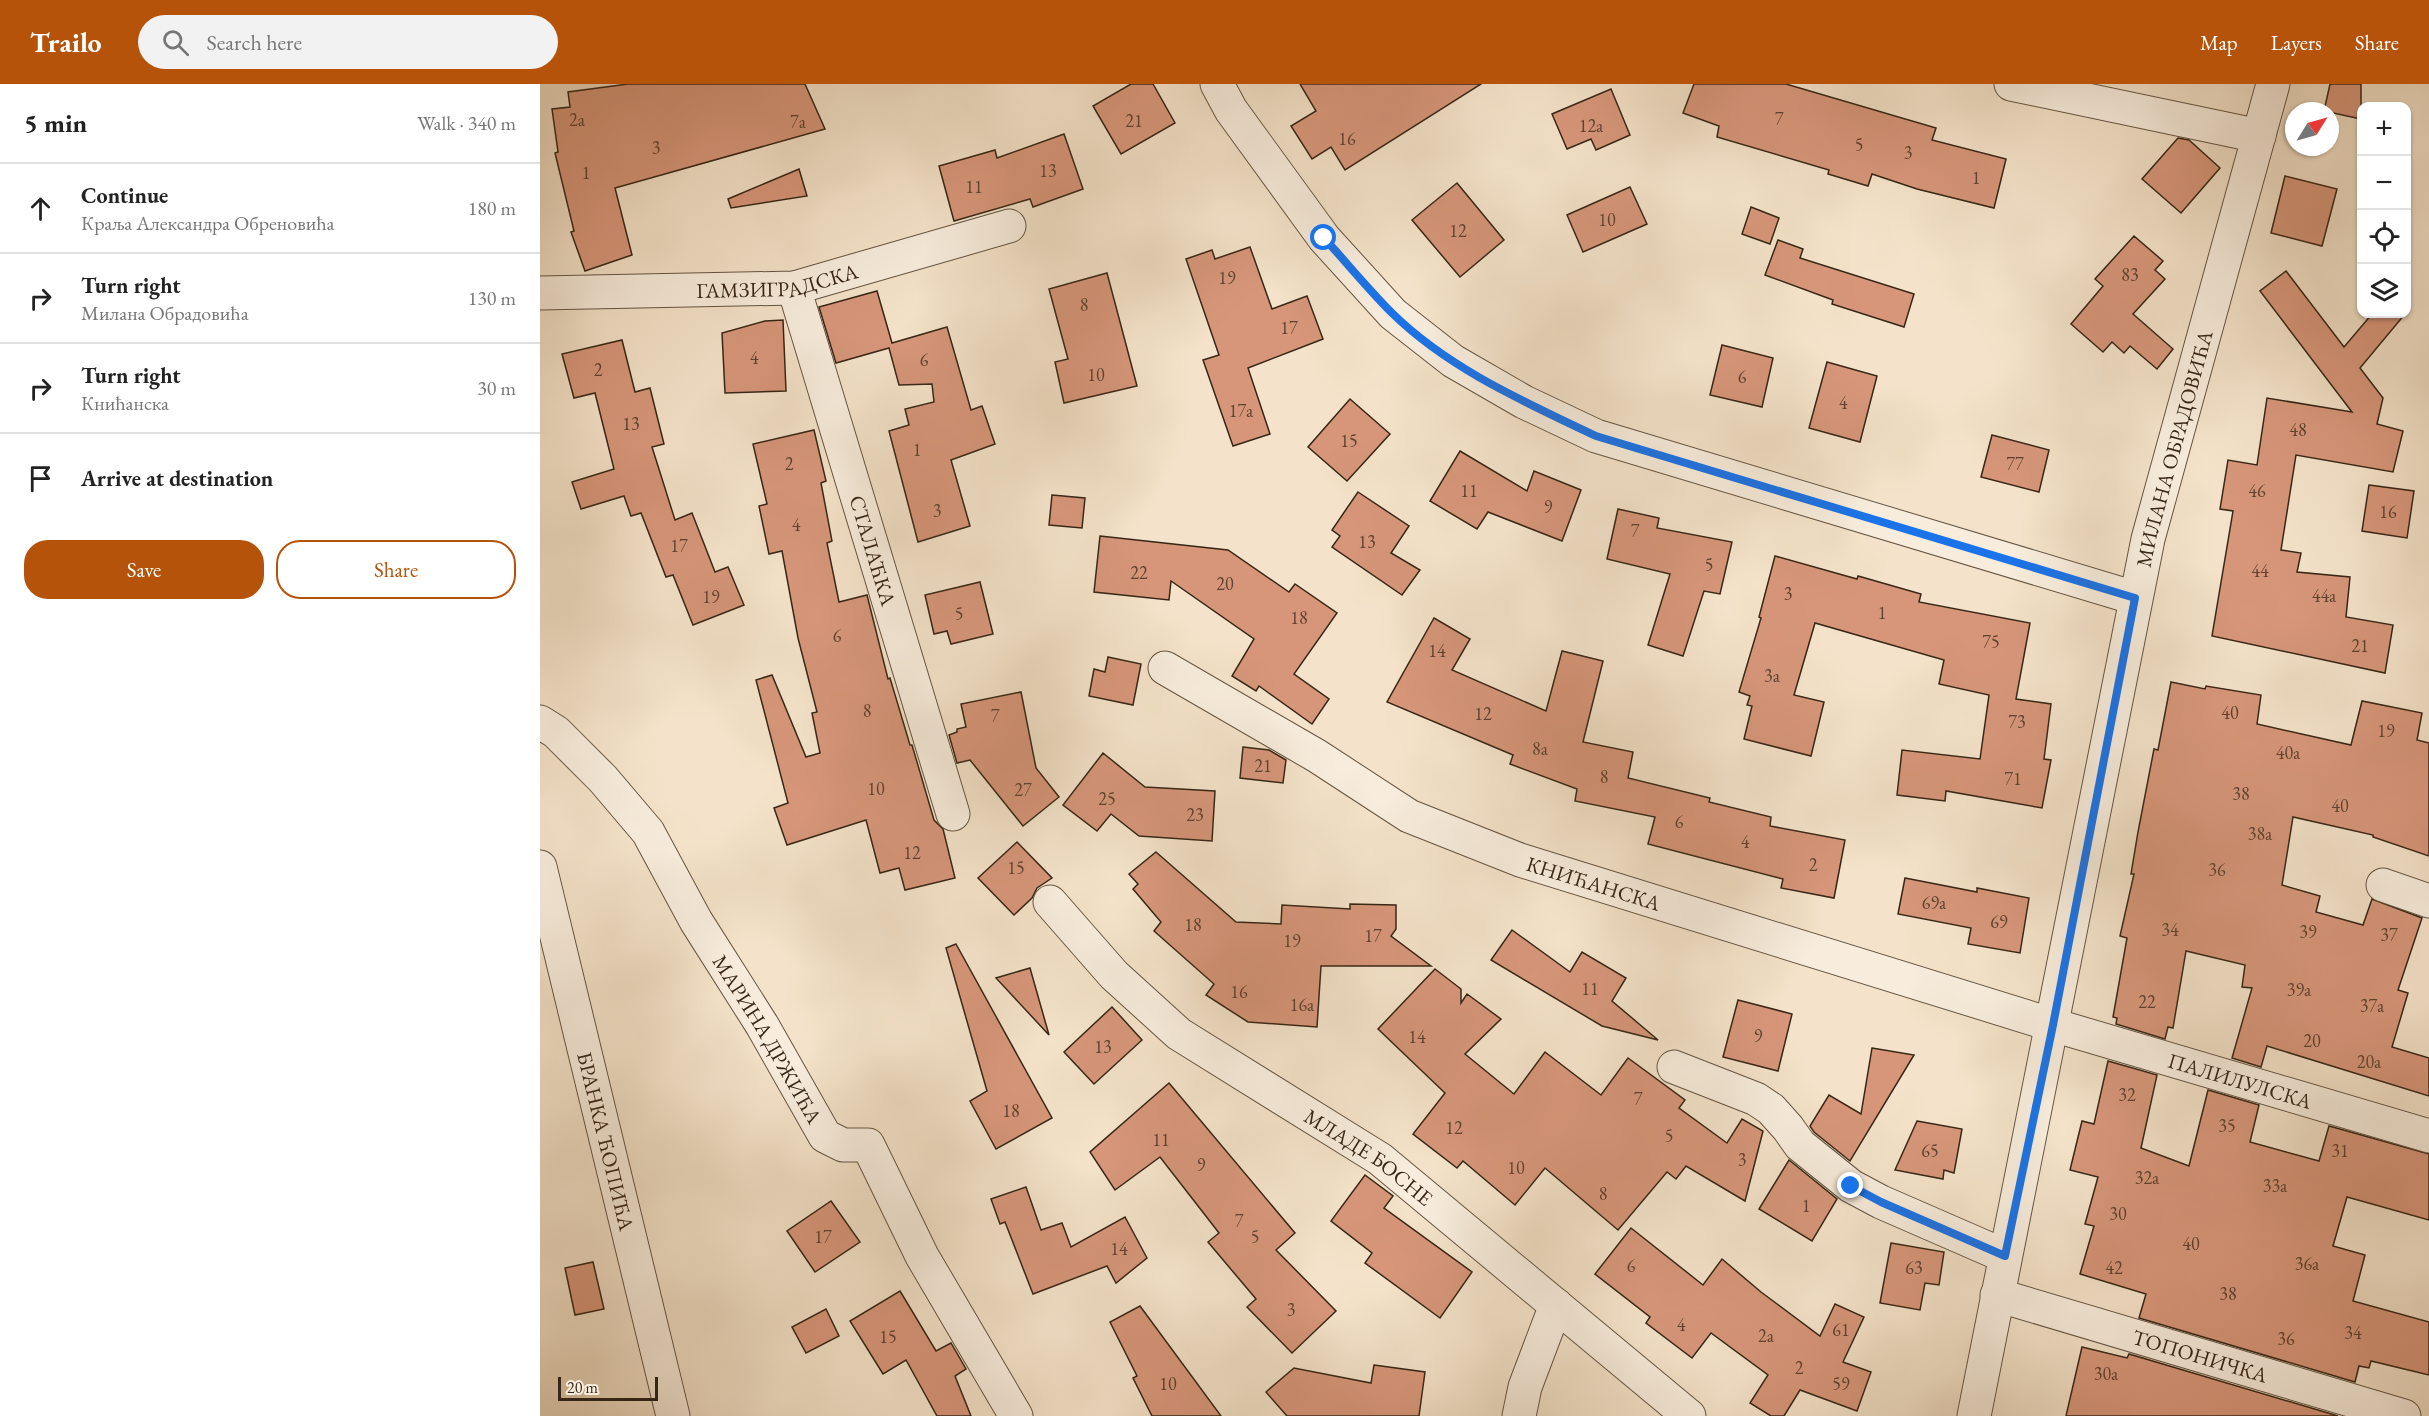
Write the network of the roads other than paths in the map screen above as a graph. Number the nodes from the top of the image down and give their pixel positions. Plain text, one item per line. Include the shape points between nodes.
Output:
1 (1217, 84) edge
2 (2011, 84) edge
3 (2273, 84) edge
4 (2259, 136) junction
5 (1009, 226) dead end
6 (794, 288) junction
7 (540, 293) edge
8 (2135, 598) junction
9 (1165, 668) dead end
10 (540, 722) edge
11 (953, 814) dead end
12 (540, 867) edge
13 (2384, 885) dead end
14 (2429, 901) edge
15 (1050, 902) dead end
16 (2053, 1025) junction
17 (1674, 1067) dead end
18 (2429, 1136) edge
19 (2005, 1256) junction
20 (1997, 1295) junction
21 (1556, 1305) junction
22 (674, 1416) edge
23 (1016, 1416) edge
24 (1519, 1416) edge
25 (1689, 1416) edge
26 (1974, 1416) edge
27 (2404, 1416) edge

1 - 8 street via 1324,238 1393,314 1453,362 1596,436
2 - 4 street
3 - 4 street, МИЛАНА ОБРАДОВИЋА
4 - 8 street, МИЛАНА ОБРАДОВИЋА
5 - 6 street, ГАМЗИГРАДСКА
6 - 7 street, ГАМЗИГРАДСКА
6 - 11 street, СТАЛАЋКА
8 - 16 street, МИЛАНА ОБРАДОВИЋА
9 - 16 street, КНИЋАНСКА via 1317,756 1409,816 1520,860
10 - 23 street, МАРИНА ДРЖИЋА via 556,732 603,779 648,832 696,921 762,1025 825,1136 843,1145 868,1146 922,1256
12 - 22 street, БРАНКА ЋОПИЋА
13 - 14 street
15 - 21 street, МЛАДЕ БОСНЕ via 1114,975 1179,1034 1380,1159
16 - 18 street, ПАЛИЛУЛСКА
16 - 19 street, МИЛАНА ОБРАДОВИЋА
17 - 19 street via 1756,1099 1771,1109 1800,1145 1851,1186
19 - 20 street, МИЛАНА ОБРАДОВИЋА
20 - 26 street, МИЛАНА ОБРАДОВИЋА
20 - 27 street, ТОПОНИЧКА
21 - 24 street
21 - 25 street, МЛАДЕ БОСНЕ

